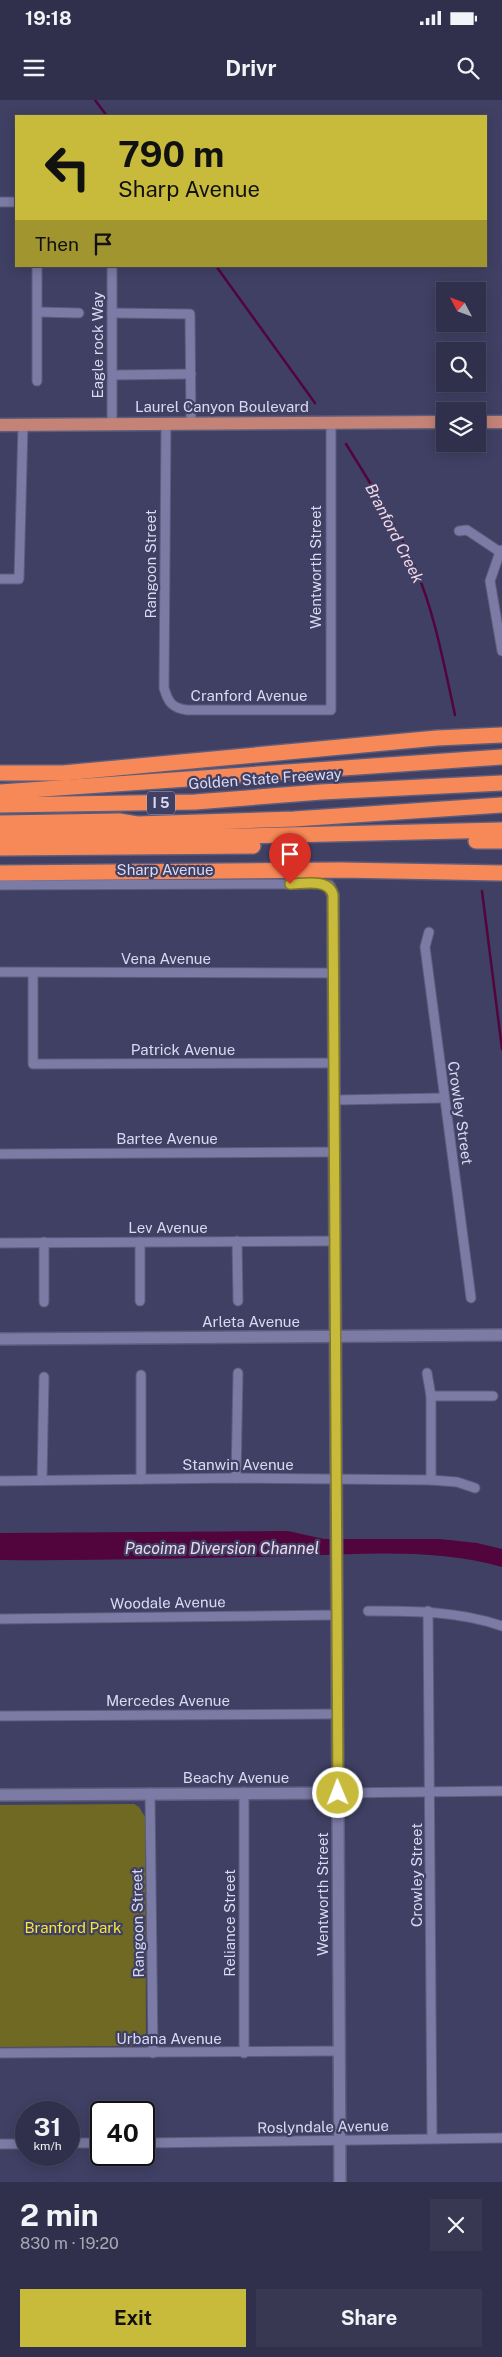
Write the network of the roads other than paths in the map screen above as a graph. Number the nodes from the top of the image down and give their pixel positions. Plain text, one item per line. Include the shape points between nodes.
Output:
1 (0, 202) edge
2 (15, 202) edge
3 (37, 267) edge
4 (112, 267) edge
5 (38, 312) junction
6 (79, 313) dead end
7 (112, 313) junction
8 (191, 374) junction
9 (113, 375) junction
10 (37, 381) dead end
11 (436, 422) edge
12 (486, 422) edge
13 (502, 422) edge
14 (112, 423) junction
15 (332, 423) junction
16 (166, 424) junction
17 (192, 424) junction
18 (0, 425) edge
19 (24, 425) junction
20 (459, 531) dead end
21 (501, 551) edge
22 (0, 579) edge
23 (502, 651) edge
24 (170, 703) joint
25 (331, 710) joint
26 (502, 736) edge
27 (502, 757) edge
28 (0, 773) edge
29 (502, 783) edge
30 (0, 792) edge
31 (502, 794) edge
32 (502, 804) edge
33 (0, 805) edge
34 (502, 814) edge
35 (119, 821) junction
36 (0, 823) edge
37 (502, 830) edge
38 (0, 835) edge
39 (209, 835) junction
40 (502, 841) edge
41 (0, 848) edge
42 (0, 873) edge
43 (502, 873) edge
44 (0, 885) edge
45 (329, 886) joint
46 (429, 932) dead end
47 (0, 972) edge
48 (33, 973) junction
49 (333, 973) junction
50 (334, 1063) junction
51 (444, 1098) junction
52 (335, 1100) junction
53 (334, 1152) junction
54 (0, 1154) edge
55 (237, 1241) junction
56 (335, 1241) junction
57 (44, 1242) junction
58 (140, 1242) junction
59 (0, 1243) edge
60 (471, 1298) dead end
61 (140, 1301) dead end
62 (238, 1301) dead end
63 (44, 1302) dead end
64 (335, 1336) junction
65 (502, 1336) edge
66 (0, 1339) edge
67 (238, 1373) dead end
68 (427, 1374) dead end
69 (141, 1375) dead end
70 (44, 1377) dead end
71 (431, 1396) junction
72 (494, 1396) dead end
73 (236, 1478) junction
74 (140, 1479) junction
75 (42, 1480) junction
76 (335, 1480) junction
77 (430, 1480) junction
78 (0, 1481) edge
79 (474, 1488) dead end
80 (368, 1611) dead end
81 (428, 1611) junction
82 (336, 1615) junction
83 (0, 1618) edge
84 (502, 1626) edge
85 (337, 1714) junction
86 (0, 1716) edge
87 (430, 1791) junction
88 (502, 1791) edge
89 (244, 1792) junction
90 (338, 1793) junction
91 (150, 1794) junction
92 (0, 1795) edge
93 (338, 2051) junction
94 (0, 2053) edge
95 (152, 2053) junction
96 (244, 2053) junction
97 (432, 2138) junction
98 (502, 2138) edge
99 (340, 2141) junction
100 (155, 2142) edge
101 (0, 2144) edge
102 (15, 2144) edge
103 (340, 2182) edge

1 - 2 street
3 - 5 street
4 - 7 street, Eagle rock Way
5 - 6 street
5 - 10 street
7 - 8 street via 190,314
7 - 9 street, Eagle rock Way
8 - 9 street
8 - 17 street
9 - 14 street, Eagle rock Way
11 - 15 main road, Laurel Canyon Boulevard
12 - 13 main road
14 - 16 main road, Laurel Canyon Boulevard
14 - 19 main road, Laurel Canyon Boulevard
15 - 17 main road, Laurel Canyon Boulevard
15 - 25 street, Wentworth Street
16 - 17 main road, Laurel Canyon Boulevard
16 - 24 street, Rangoon Street via 164,688
18 - 19 main road, Laurel Canyon Boulevard
19 - 22 street via 20,579
20 - 21 street via 467,530
21 - 23 street via 490,581
24 - 25 street, Cranford Avenue via 175,708 187,710
26 - 28 highway via 437,738 63,773
27 - 30 highway
29 - 33 highway, Golden State Freeway / I 5 via 195,802
31 - 35 highway
32 - 35 highway via 294,818 137,824
34 - 39 highway via 296,826
35 - 36 highway
37 - 39 highway
38 - 39 highway
40 - 41 highway
42 - 43 highway via 340,870
44 - 45 street, Sharp Avenue
45 - 49 street, Wentworth Street via 333,895
46 - 51 street, Crowley Street via 425,946
47 - 48 street, Vena Avenue
48 - 49 street, Vena Avenue
48 - 50 street, Patrick Avenue via 33,1064
49 - 50 street, Wentworth Street
50 - 52 street, Wentworth Street
51 - 52 street
51 - 60 street, Crowley Street
52 - 53 street, Wentworth Street
53 - 54 street, Bartee Avenue
53 - 56 street, Wentworth Street
55 - 56 street, Lev Avenue
55 - 58 street, Lev Avenue
55 - 62 street
56 - 64 street, Wentworth Street
57 - 58 street, Lev Avenue
57 - 59 street, Lev Avenue
57 - 63 street
58 - 61 street
64 - 65 street, Arleta Avenue
64 - 66 street, Arleta Avenue
64 - 76 street, Wentworth Street
67 - 73 street
68 - 71 street
69 - 74 street
70 - 75 street
71 - 72 street
71 - 77 street
73 - 74 street, Stanwin Avenue
73 - 76 street, Stanwin Avenue
74 - 75 street, Stanwin Avenue
75 - 78 street, Stanwin Avenue
76 - 77 street, Stanwin Avenue
76 - 82 street, Wentworth Street
77 - 79 street, Stanwin Avenue via 457,1482
80 - 81 street
81 - 84 street via 476,1617
81 - 87 street, Crowley Street
82 - 83 street, Woodale Avenue
82 - 85 street, Wentworth Street
85 - 86 street, Mercedes Avenue
85 - 90 street, Wentworth Street
87 - 88 street, Beachy Avenue
87 - 90 street, Beachy Avenue
87 - 97 street, Crowley Street
89 - 90 street, Beachy Avenue
89 - 91 street, Beachy Avenue
89 - 96 street, Reliance Street
90 - 93 street, Wentworth Street
91 - 92 street, Beachy Avenue
91 - 95 street, Rangoon Street
93 - 96 street, Urbana Avenue
93 - 99 street, Wentworth Street
94 - 95 street, Urbana Avenue
95 - 96 street, Urbana Avenue
97 - 98 street, Roslyndale Avenue
97 - 99 street, Roslyndale Avenue
99 - 100 street, Roslyndale Avenue
99 - 103 street, Wentworth Street
101 - 102 street

